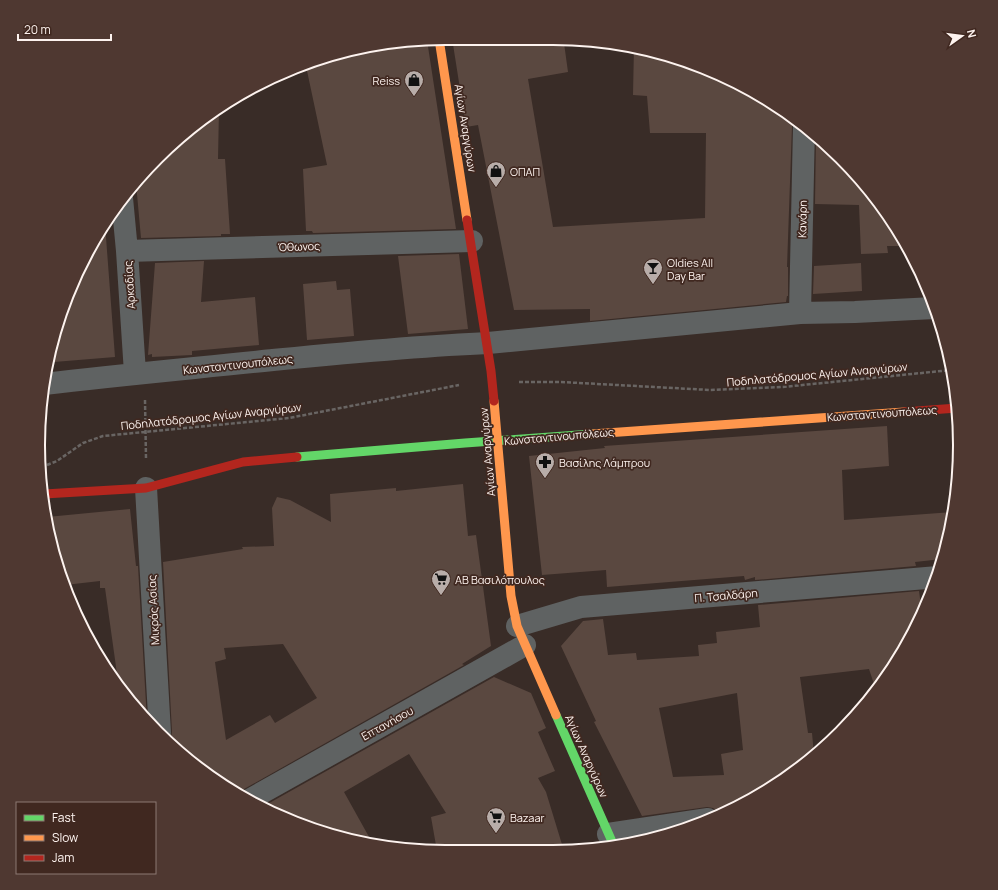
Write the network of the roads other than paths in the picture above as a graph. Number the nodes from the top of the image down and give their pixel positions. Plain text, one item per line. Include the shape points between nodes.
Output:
1 (440, 45) edge
2 (804, 133) edge
3 (123, 208) edge
4 (472, 241) junction
5 (127, 251) junction
6 (929, 308) edge
7 (800, 313) junction
8 (488, 343) junction
9 (135, 373) junction
10 (50, 383) edge
11 (951, 408) edge
12 (498, 441) junction
13 (146, 488) junction
14 (48, 494) edge
15 (931, 577) edge
16 (521, 636) junction
17 (160, 725) edge
18 (255, 797) edge
19 (664, 829) edge
20 (611, 840) edge

1 - 4 street, Αγίων Αναργύρων
2 - 7 street, Κανάρη
3 - 5 street, Αρκαδίας
4 - 5 street, Όθωνος
4 - 8 street, Αγίων Αναργύρων
5 - 9 street, Αρκαδίας
6 - 7 street, Κωνσταντινουπόλεως
7 - 8 street, Κωνσταντινουπόλεως
8 - 9 street, Κωνσταντινουπόλεως
8 - 12 street, Αγίων Αναργύρων
9 - 10 street, Κωνσταντινουπόλεως
11 - 12 street, Κωνσταντινουπόλεως
12 - 13 street, Κωνσταντινουπόλεως via 243,462
12 - 16 street, Αγίων Αναργύρων via 511,596
13 - 14 street, Κωνσταντινουπόλεως
13 - 17 street, Μικράς Ασίας
15 - 16 street, Π. Τσαλδάρη via 581,607
16 - 18 street, Επτανήσου
16 - 20 street, Αγίων Αναργύρων
19 - 20 street

